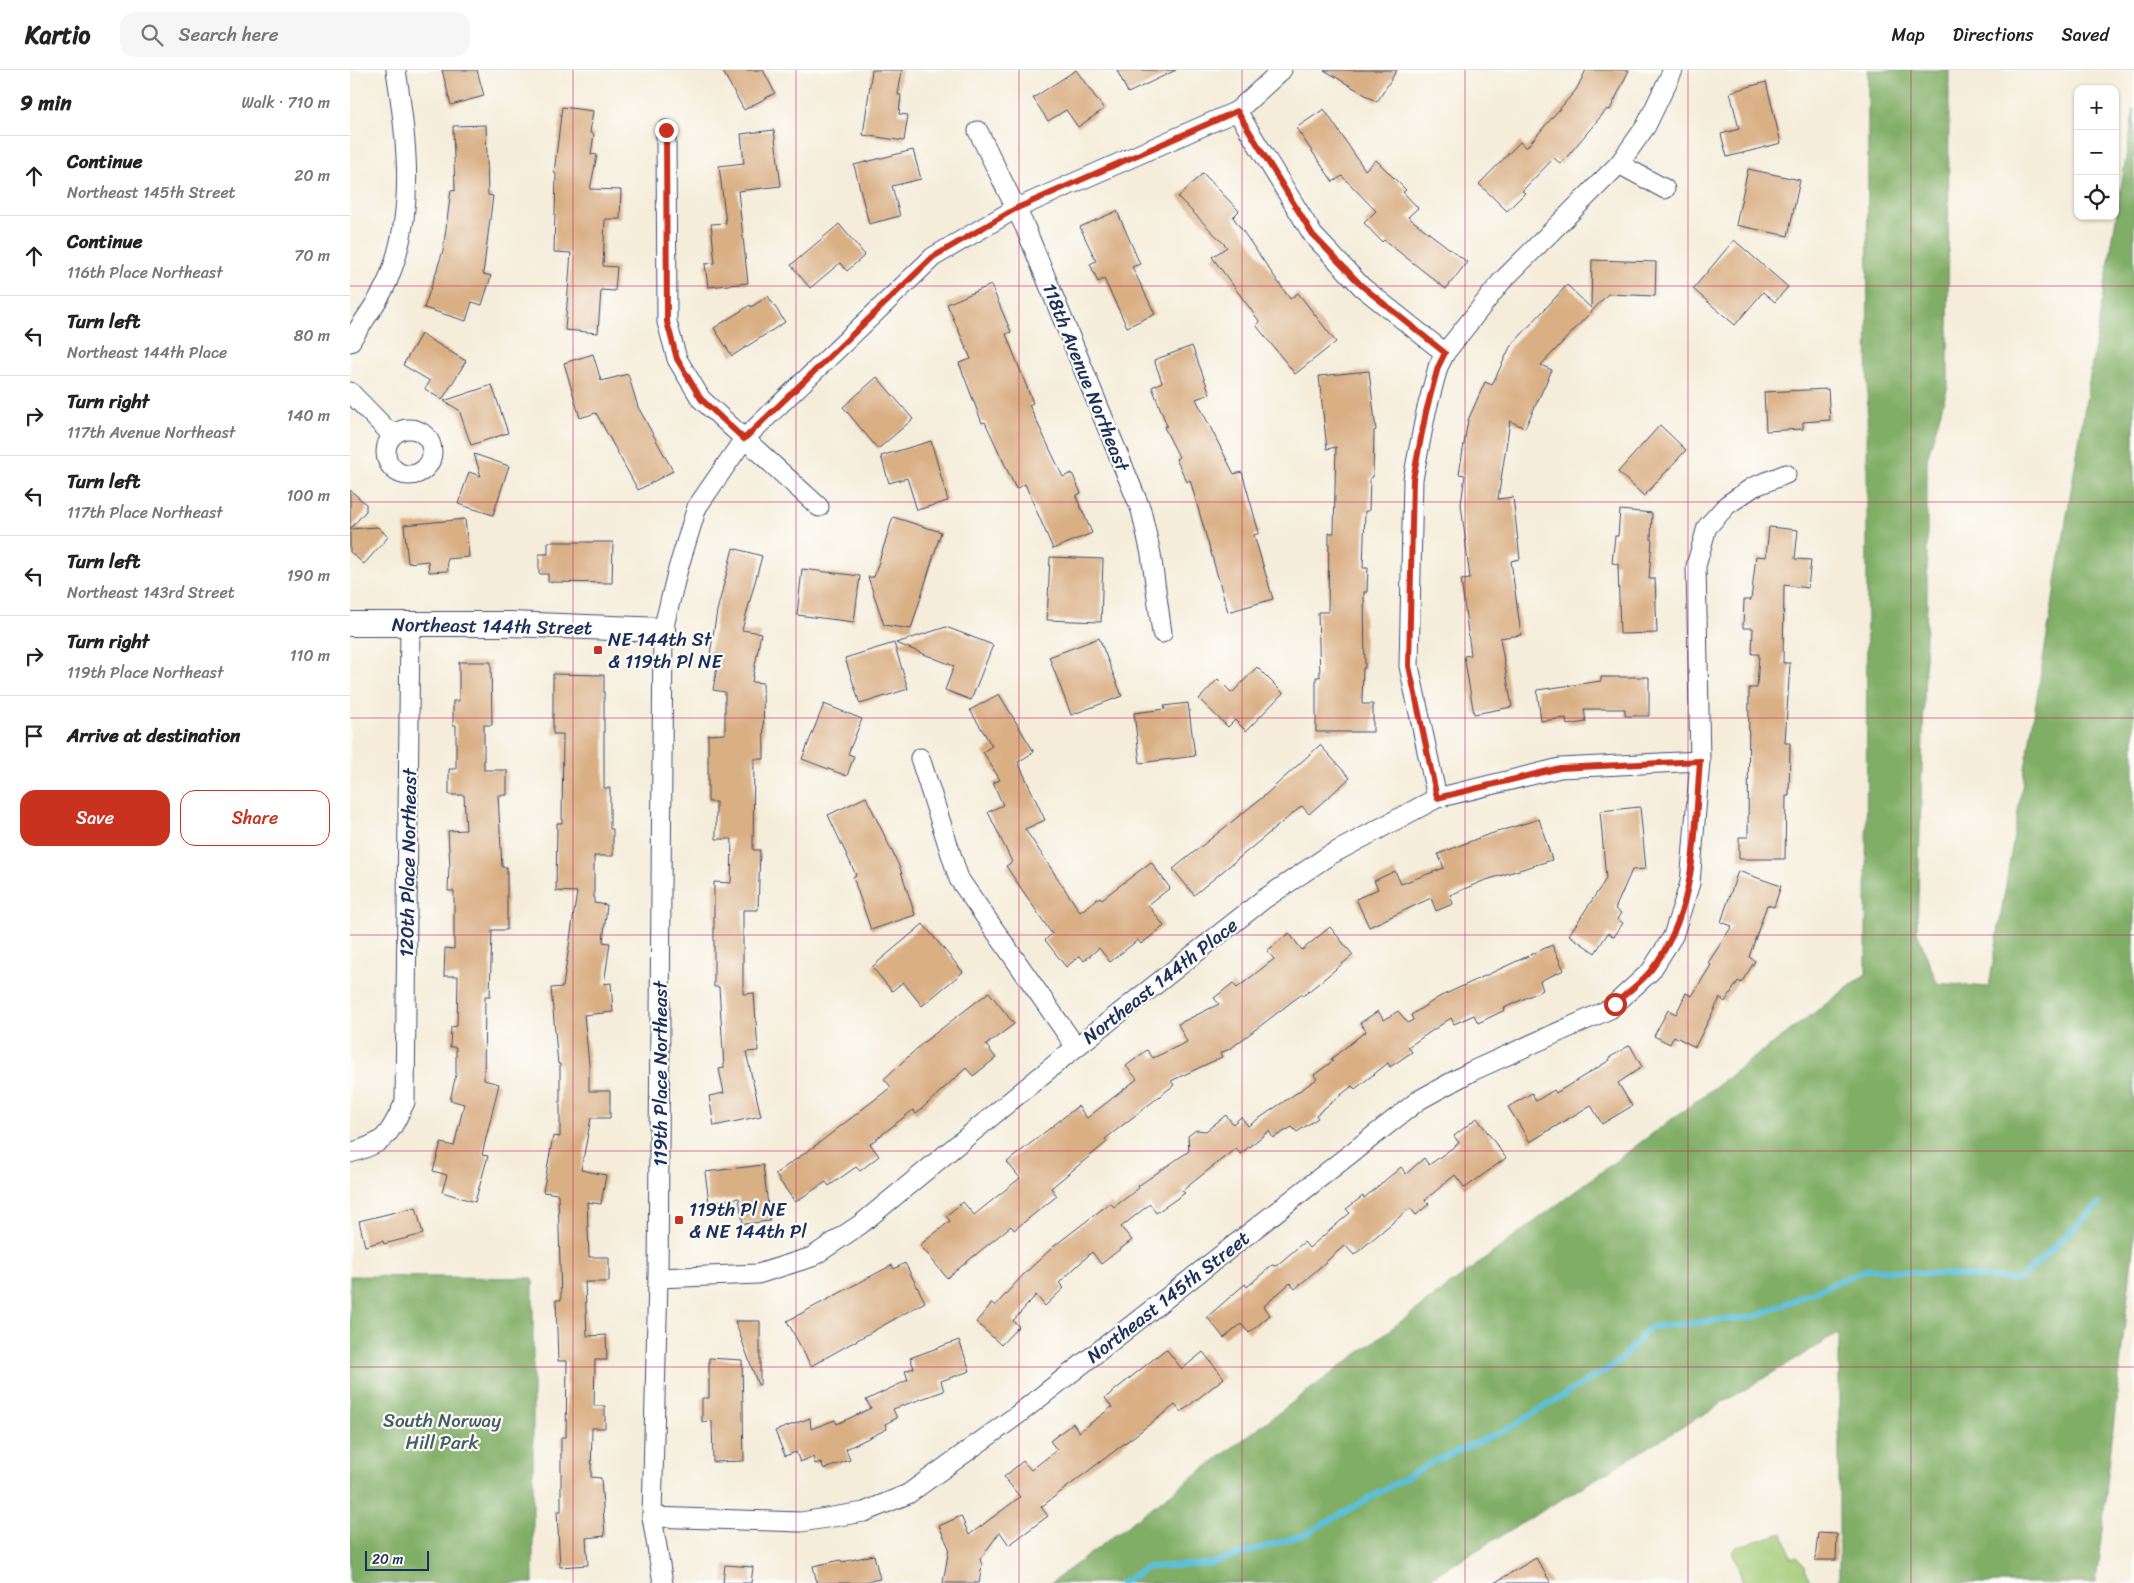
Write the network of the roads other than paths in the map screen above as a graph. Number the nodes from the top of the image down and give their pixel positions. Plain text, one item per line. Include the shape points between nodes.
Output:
1 (396, 70) edge
2 (1282, 70) edge
3 (1673, 70) edge
4 (1237, 111) junction
5 (666, 130) dead end
6 (978, 131) dead end
7 (1619, 164) junction
8 (1665, 188) dead end
9 (1015, 209) junction
10 (350, 342) edge
11 (1445, 353) junction
12 (350, 392) edge
13 (392, 435) dead end
14 (744, 439) junction
15 (1786, 474) dead end
16 (819, 508) dead end
17 (350, 624) edge
18 (410, 624) junction
19 (663, 630) junction
20 (1162, 633) dead end
21 (920, 758) dead end
22 (1700, 761) junction
23 (1437, 798) junction
24 (1076, 1047) junction
25 (350, 1154) edge
26 (658, 1278) junction
27 (652, 1517) junction
28 (663, 1583) edge

1 - 10 street via 404,123 407,190 400,244 387,282
2 - 4 street, 119th Place Northeast
3 - 7 street via 1646,126
4 - 9 street, 119th Place Northeast
4 - 11 street via 1313,235 1362,286
5 - 14 street via 667,322 677,359 701,399
6 - 9 street, 118th Avenue Northeast
7 - 8 street
7 - 11 street via 1501,282
9 - 14 street, 119th Place Northeast via 933,257
9 - 20 street, 118th Avenue Northeast via 1141,510
11 - 23 street via 1426,412 1413,479 1409,666
12 - 13 street
14 - 16 street
14 - 19 street, 119th Place Northeast via 697,507
15 - 22 street, Northeast 145th Street via 1753,487 1726,505 1707,527 1696,566
17 - 18 street, Northeast 144th Street
18 - 19 street, Northeast 144th Street
18 - 25 street, 120th Place Northeast via 405,1102 390,1133 375,1146
19 - 26 street, 119th Place Northeast
21 - 24 street via 960,879
22 - 23 street, Northeast 144th Place via 1560,768
22 - 27 street, Northeast 145th Street via 1690,883 1673,936 1651,971 1610,1009 1472,1071 1419,1100 1016,1416 908,1494 864,1512 801,1522
23 - 24 street, Northeast 144th Place via 1328,856 1264,899
24 - 26 street, Northeast 144th Place via 861,1224 812,1257 758,1274
26 - 27 street, 119th Place Northeast
27 - 28 street, 119th Place Northeast

